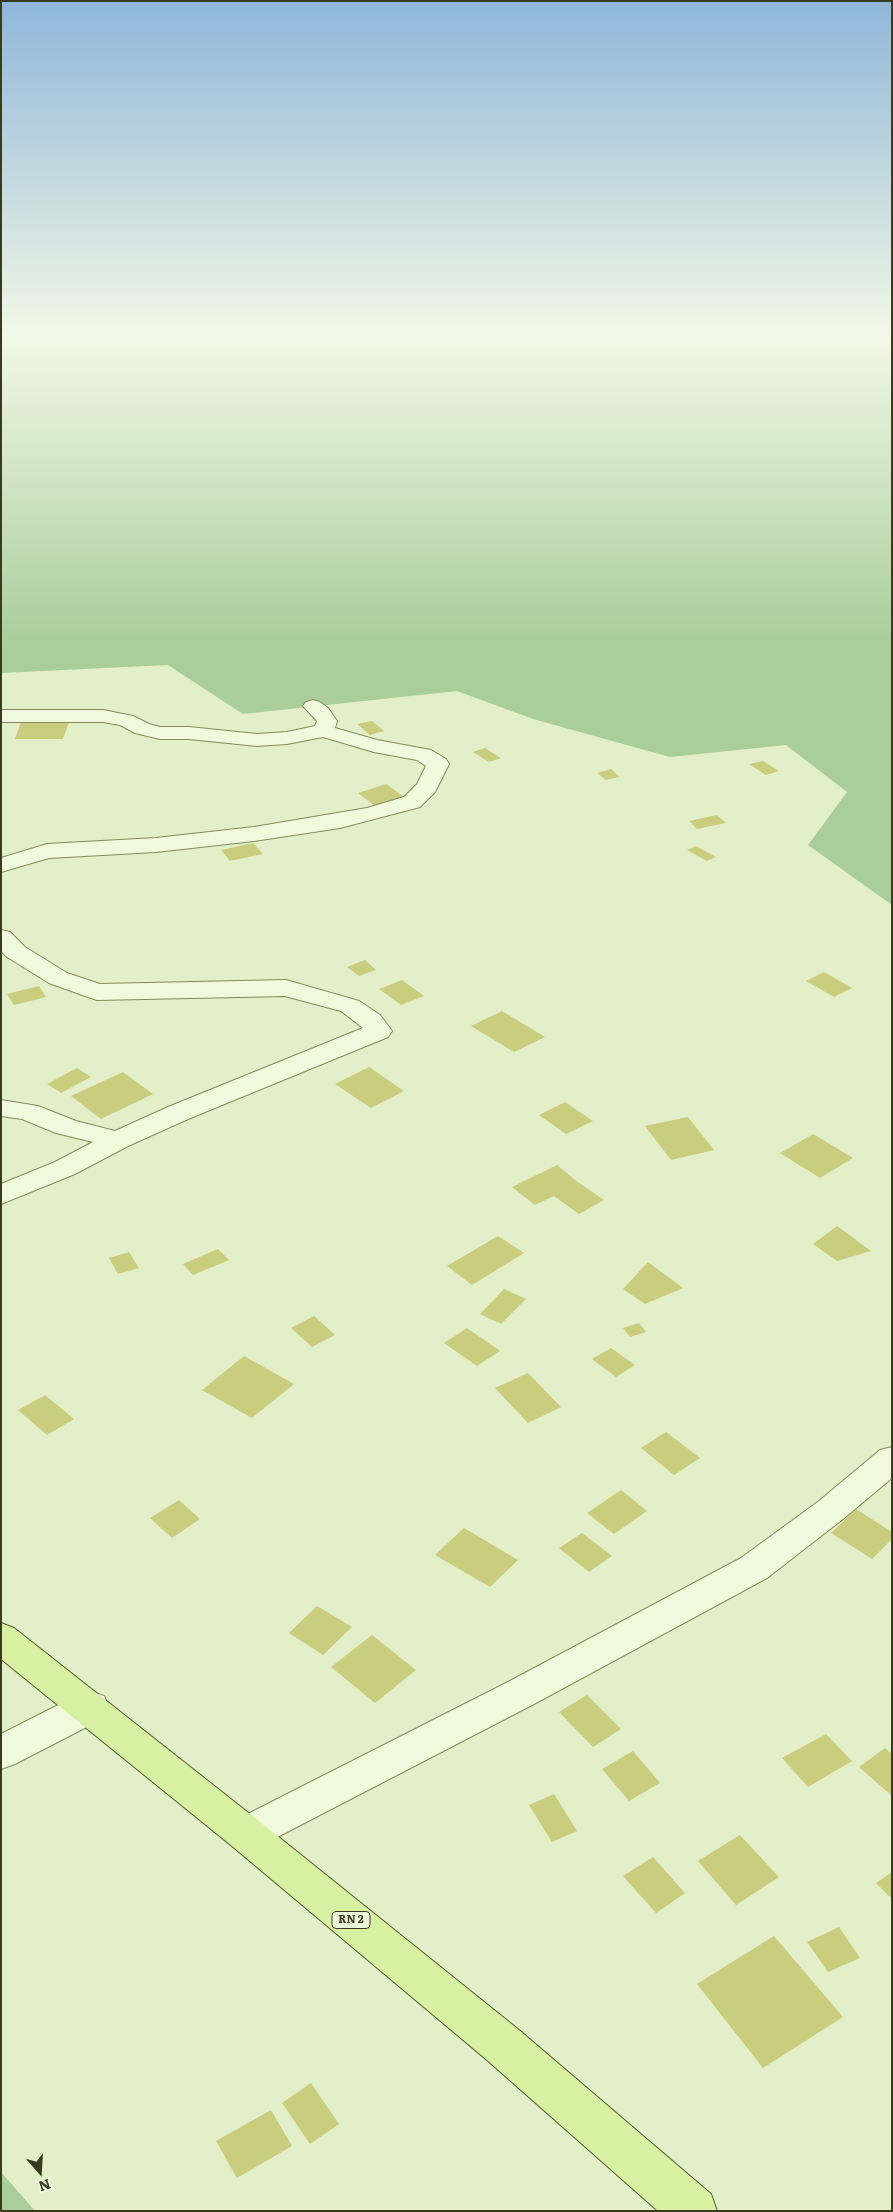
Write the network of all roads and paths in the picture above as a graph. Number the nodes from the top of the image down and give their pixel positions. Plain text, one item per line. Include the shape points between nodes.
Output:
1 (313, 706) dead end
2 (1, 716) edge
3 (324, 731) junction
4 (1, 864) edge
5 (1, 936) edge
6 (1, 1108) edge
7 (118, 1140) junction
8 (1, 1194) edge
9 (892, 1459) edge
10 (1, 1638) edge
11 (90, 1708) junction
12 (1, 1753) edge
13 (246, 1834) junction
14 (694, 2211) edge

1 - 3 street via 327,721
2 - 3 street via 103,716 126,720 142,729 160,733 257,740
3 - 4 street via 374,746 423,754 438,764 427,787 412,802 364,816 176,843 47,851
5 - 7 street via 16,952 58,978 98,992 286,988 350,1006 379,1031
6 - 7 street via 28,1112 66,1127
7 - 8 street via 65,1168
9 - 13 street via 754,1568 521,1693
10 - 11 main road, RN 2
11 - 12 street
11 - 13 main road, RN 2
13 - 14 main road, RN 2 via 503,2045

